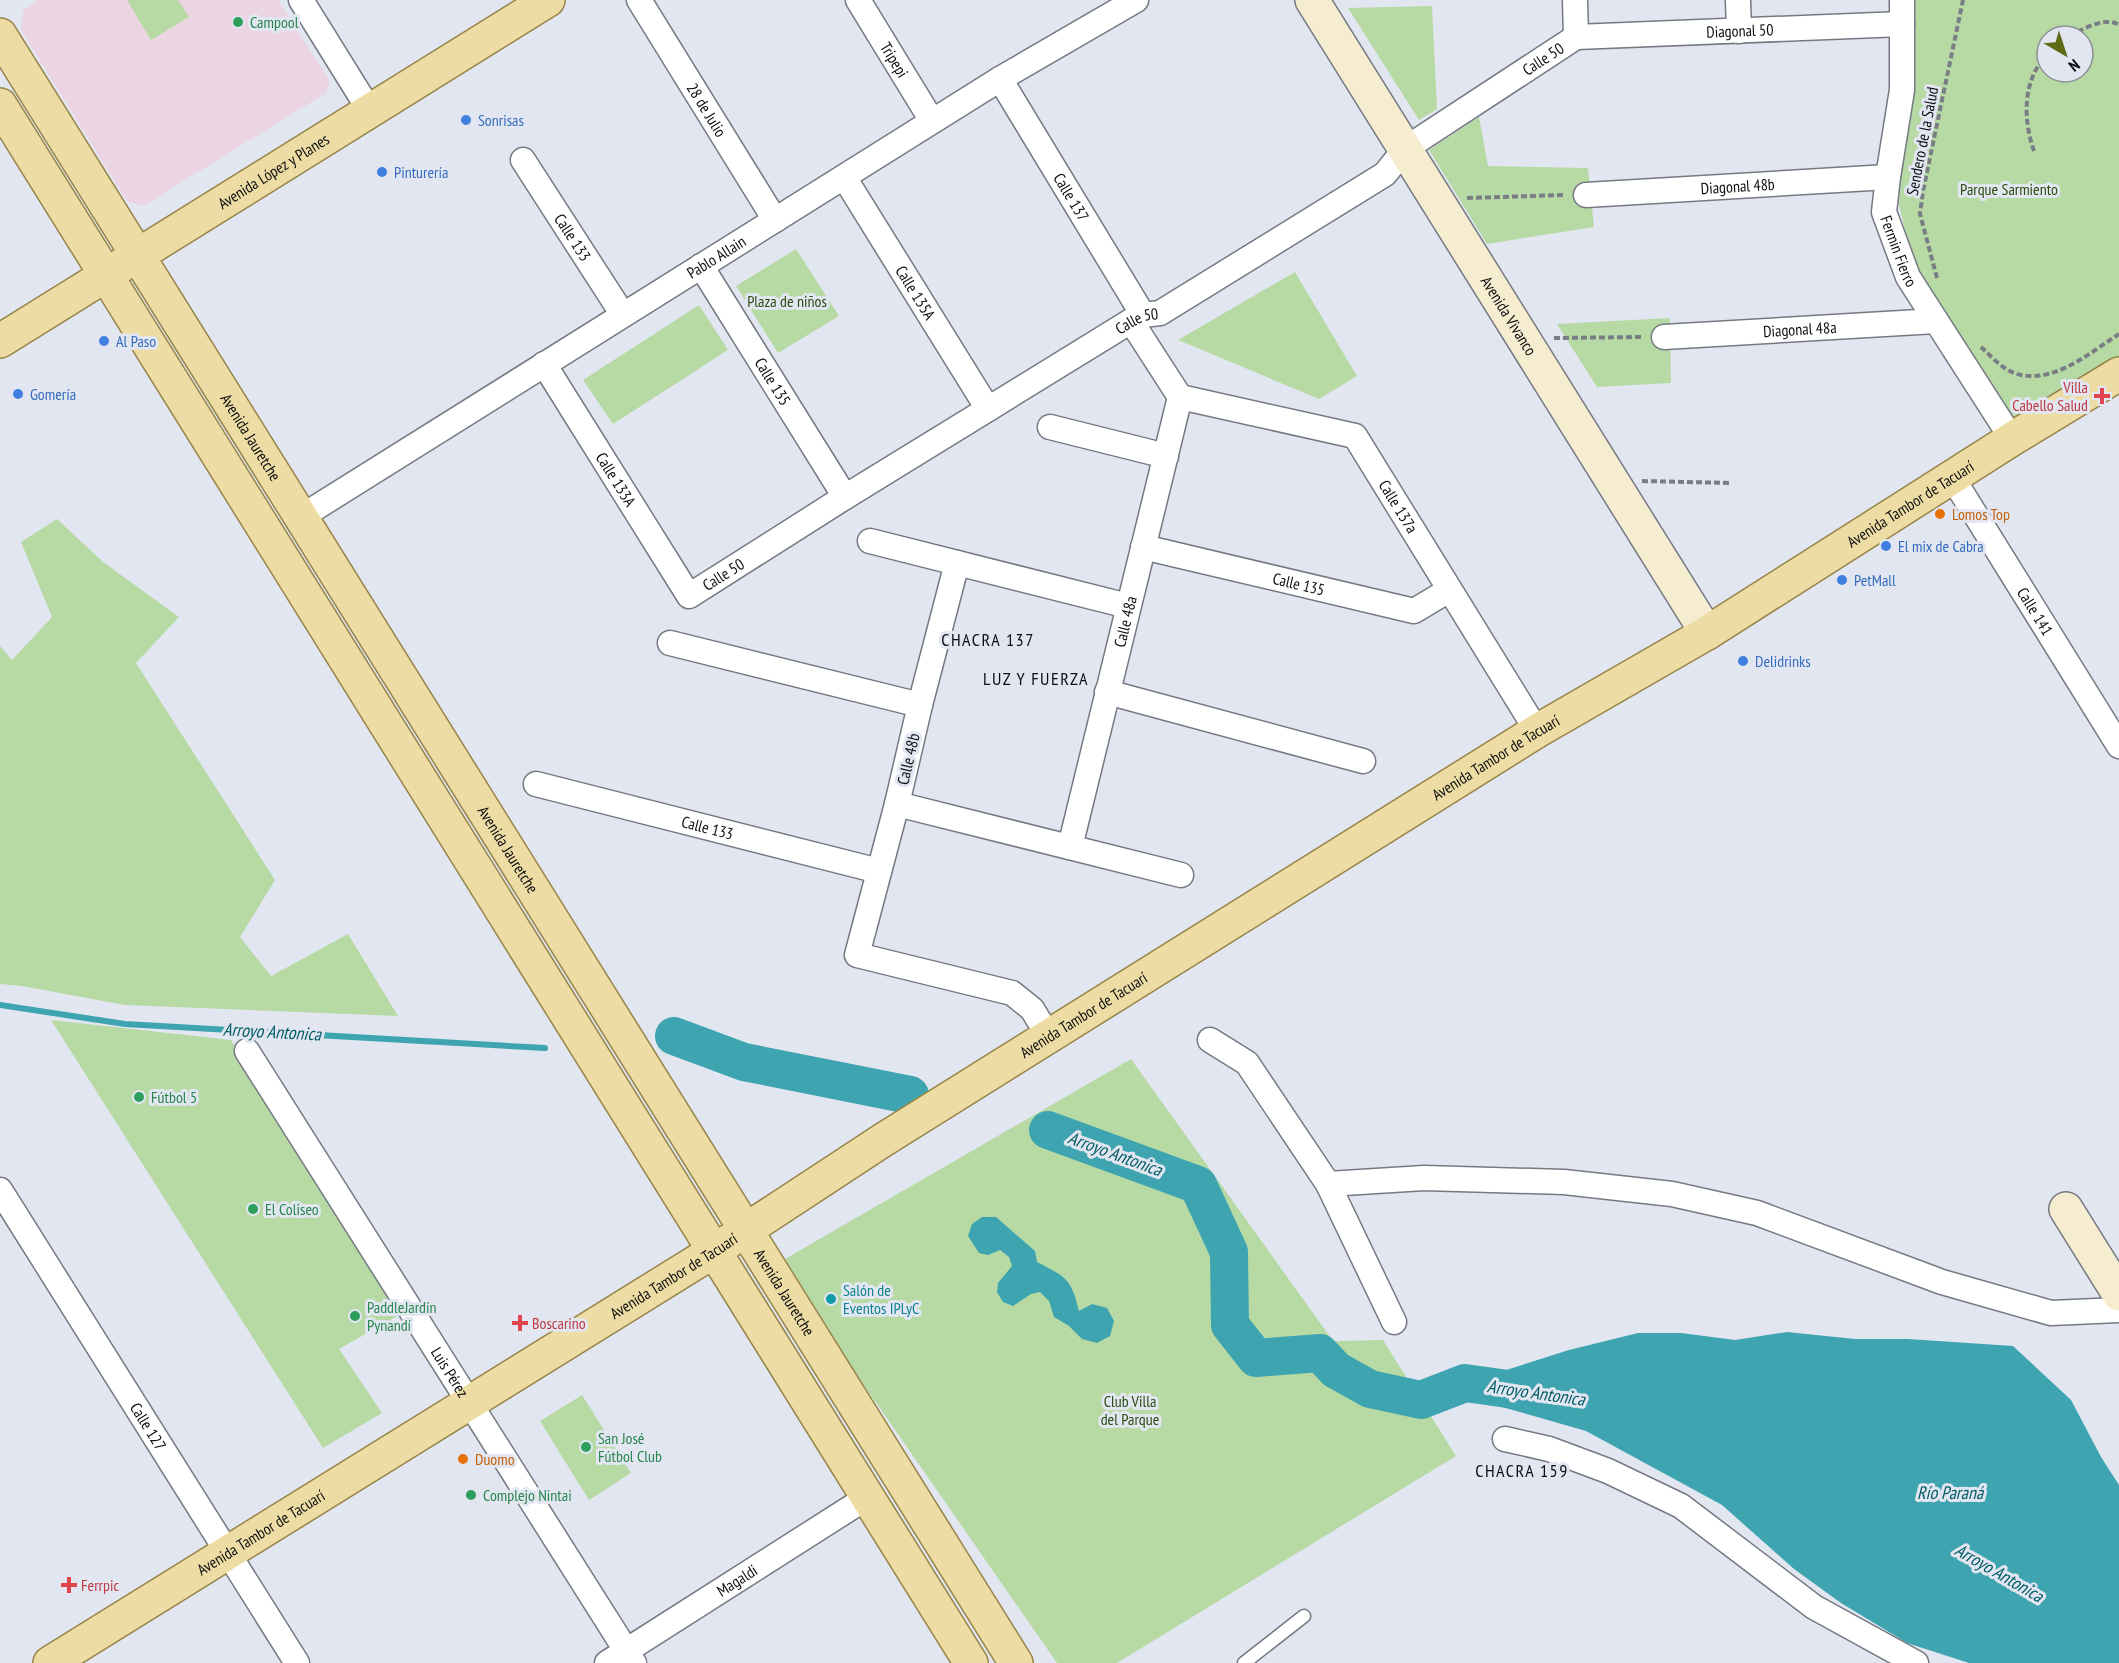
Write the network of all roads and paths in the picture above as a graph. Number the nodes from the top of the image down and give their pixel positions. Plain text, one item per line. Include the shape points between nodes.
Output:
1 (301, 0) edge
2 (548, 0) edge
3 (639, 0) edge
4 (858, 0) edge
5 (1136, 0) edge
6 (1312, 0) edge
7 (1575, 0) edge
8 (1738, 0) edge
9 (1902, 0) edge
10 (1963, 0) edge
11 (1902, 24) junction
12 (2095, 25) edge
13 (2119, 25) edge
14 (1739, 31) junction
15 (0, 35) edge
16 (1576, 37) junction
17 (2035, 74) edge
18 (1000, 79) junction
19 (0, 105) edge
20 (370, 111) junction
21 (932, 121) junction
22 (1405, 149) junction
23 (2034, 151) dead end
24 (523, 160) dead end
25 (844, 177) junction
26 (1888, 177) junction
27 (1586, 195) joint
28 (1436, 199) junction
29 (776, 220) junction
30 (138, 256) junction
31 (701, 266) junction
32 (106, 275) junction
33 (1942, 286) dead end
34 (622, 315) junction
35 (1137, 318) junction
36 (1936, 321) junction
37 (2119, 334) edge
38 (1664, 337) joint
39 (1523, 338) junction
40 (0, 342) edge
41 (544, 364) junction
42 (2003, 366) dead end
43 (2119, 374) edge
44 (1180, 397) junction
45 (988, 409) junction
46 (1050, 427) dead end
47 (2012, 439) junction
48 (1166, 456) junction
49 (1952, 477) junction
50 (1611, 480) junction
51 (1731, 483) dead end
52 (845, 497) junction
53 (301, 517) junction
54 (870, 541) dead end
55 (1143, 547) junction
56 (957, 563) junction
57 (1449, 590) junction
58 (689, 596) joint
59 (1128, 606) junction
60 (1707, 633) junction
61 (670, 643) dead end
62 (1107, 692) junction
63 (920, 705) junction
64 (1537, 731) junction
65 (2118, 741) edge
66 (1363, 760) dead end
67 (536, 784) dead end
68 (897, 804) junction
69 (1070, 847) junction
70 (879, 871) junction
71 (1182, 875) dead end
72 (1049, 1037) junction
73 (1210, 1040) dead end
74 (247, 1051) dead end
75 (1328, 1184) junction
76 (0, 1190) edge
77 (2066, 1209) dead end
78 (747, 1230) junction
79 (714, 1251) junction
80 (2119, 1294) edge
81 (2119, 1310) edge
82 (1394, 1322) dead end
83 (469, 1403) junction
84 (1505, 1439) dead end
85 (867, 1498) junction
86 (227, 1553) junction
87 (1304, 1617) dead end
88 (622, 1659) edge
89 (50, 1663) edge
90 (297, 1663) edge
91 (970, 1663) edge
92 (1016, 1663) edge
93 (1244, 1663) edge
94 (1916, 1663) edge

1 - 20 street
2 - 20 main road, Avenida López y Planes
3 - 29 street, 28 de Julio
4 - 21 street, Tripepi
5 - 18 street, Pablo Allain
6 - 22 main road, Avenida Vivanco
7 - 16 street
8 - 14 street
9 - 11 street, Fermin Fierro
10 - 33 path, Sendero de la Salud via 1920,214
11 - 14 street, Diagonal 50
11 - 26 street, Fermin Fierro via 1902,90
12 - 13 path via 2107,21
14 - 16 street, Diagonal 50
15 - 30 main road, Avenida Jauretche
16 - 22 street, Calle 50
17 - 23 path via 2026,114
18 - 21 street, Pablo Allain
18 - 35 street, Calle 137
19 - 32 main road
20 - 30 main road, Avenida López y Planes
21 - 25 street, Pablo Allain
22 - 28 main road, Avenida Vivanco
22 - 35 street, Calle 50 via 1385,174 1160,313
24 - 34 street, Calle 133
25 - 29 street, Pablo Allain
25 - 45 street, Calle 135A
26 - 27 street, Diagonal 48b
26 - 36 street, Fermin Fierro via 1884,212 1908,277
27 - 28 path
28 - 39 main road, Avenida Vivanco
29 - 31 street, Pablo Allain
30 - 32 main road, Avenida López y Planes
30 - 53 main road, Avenida Jauretche
31 - 34 street, Pablo Allain
31 - 52 street, Calle 135
32 - 40 main road, Avenida López y Planes
32 - 79 main road
34 - 41 street, Pablo Allain
35 - 44 street, Calle 137
35 - 45 street, Calle 50
36 - 38 street, Diagonal 48a
36 - 47 street, Fermin Fierro
37 - 42 path via 2049,375 2029,376
38 - 39 path
39 - 50 main road, Avenida Vivanco
41 - 53 street, Pablo Allain
41 - 58 street, Calle 133A
43 - 47 main road, Avenida Tambor de Tacuarí
44 - 48 street, Calle 48a
44 - 57 street, Calle 137a via 1355,436
45 - 52 street, Calle 50
46 - 48 street
47 - 49 main road, Avenida Tambor de Tacuarí
48 - 55 street, Calle 48a
49 - 60 main road, Avenida Tambor de Tacuarí
49 - 65 street, Calle 141
50 - 51 path
50 - 60 main road, Avenida Vivanco
52 - 58 street, Calle 50
53 - 78 main road, Avenida Jauretche
54 - 56 street
55 - 57 street, Calle 135 via 1414,611
55 - 59 street, Calle 48a
56 - 59 street
56 - 63 street, Calle 48b
57 - 64 street, Calle 137a
59 - 62 street, Calle 48a
60 - 64 main road, Avenida Tambor de Tacuarí
61 - 63 street
62 - 66 street
62 - 69 street, Calle 48a
63 - 68 street, Calle 48b
64 - 72 main road, Avenida Tambor de Tacuarí
67 - 70 street, Calle 133
68 - 69 street
68 - 70 street, Calle 48b
69 - 71 street
70 - 72 street, Calle 48b via 857,955 1012,993 1032,1009
72 - 78 main road, Avenida Tambor de Tacuarí
73 - 75 street via 1247,1063
74 - 83 street, Luis Pérez
75 - 81 street via 1424,1178 1563,1182 1672,1194 1757,1213 1942,1282 2051,1313
75 - 82 street
76 - 86 street, Calle 127
77 - 80 main road
78 - 79 main road, Avenida Tambor de Tacuarí
78 - 92 main road, Avenida Jauretche
79 - 83 main road, Avenida Tambor de Tacuarí
79 - 85 main road
83 - 86 main road, Avenida Tambor de Tacuarí
83 - 88 street, Luis Pérez
84 - 94 street via 1549,1449 1608,1471 1681,1506 1814,1607
85 - 88 street, Magaldi
85 - 91 main road
86 - 89 main road, Avenida Tambor de Tacuarí
86 - 90 street, Calle 127
87 - 93 lane

